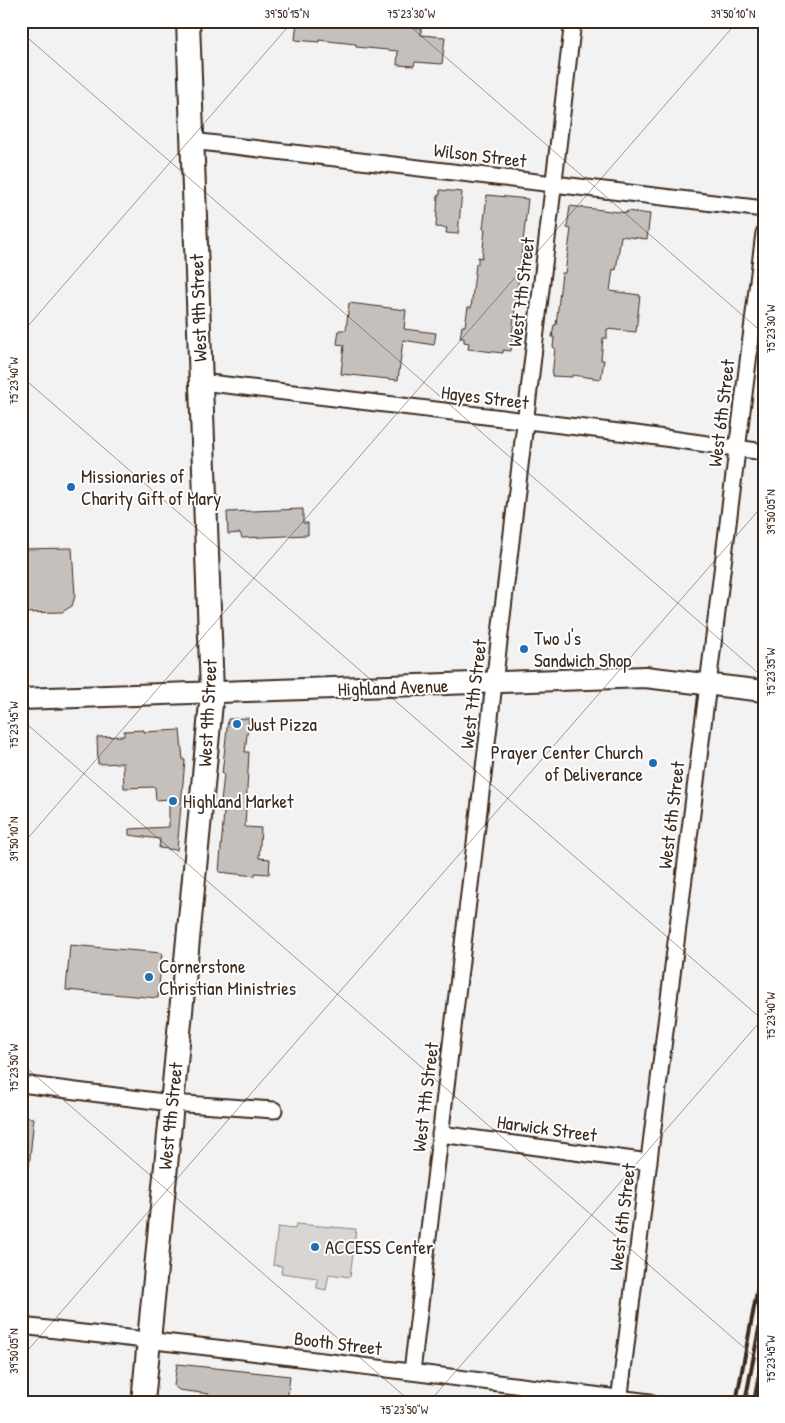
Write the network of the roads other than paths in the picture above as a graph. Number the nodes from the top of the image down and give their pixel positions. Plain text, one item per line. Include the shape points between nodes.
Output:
1 (188, 21) edge
2 (573, 21) edge
3 (192, 141) junction
4 (554, 184) junction
5 (764, 209) edge
6 (764, 233) edge
7 (201, 382) junction
8 (526, 422) junction
9 (737, 449) junction
10 (764, 452) edge
11 (494, 683) junction
12 (708, 684) junction
13 (764, 691) edge
14 (212, 692) junction
15 (21, 699) edge
16 (21, 1084) edge
17 (171, 1103) junction
18 (274, 1110) dead end
19 (440, 1134) junction
20 (649, 1162) junction
21 (21, 1326) edge
22 (148, 1340) junction
23 (412, 1372) junction
24 (619, 1400) edge
25 (143, 1402) edge
26 (650, 1402) edge

1 - 3 main road, West 9th Street
2 - 4 street, West 7th Street
3 - 4 street, Wilson Street
3 - 7 main road, West 9th Street
4 - 5 street, Wilson Street
4 - 8 street, West 7th Street
6 - 9 street, West 6th Street
7 - 8 street, Hayes Street
7 - 14 main road, West 9th Street
8 - 9 street, Hayes Street
8 - 11 street, West 7th Street
9 - 10 street, Hayes Street
9 - 12 street, West 6th Street
11 - 12 main road, Highland Avenue via 645,678
11 - 14 main road, Highland Avenue
11 - 19 street, West 7th Street
12 - 13 main road, Highland Avenue
12 - 20 street, West 6th Street
14 - 15 main road, Highland Avenue
14 - 17 main road, West 9th Street
16 - 17 street
17 - 18 street
17 - 22 main road, West 9th Street
19 - 20 street, Harwick Street
19 - 23 street, West 7th Street
20 - 24 street, West 6th Street
21 - 22 street, Booth Street
22 - 23 street, Booth Street
22 - 25 main road, West 9th Street
23 - 24 street, Booth Street
24 - 26 street, Booth Street

